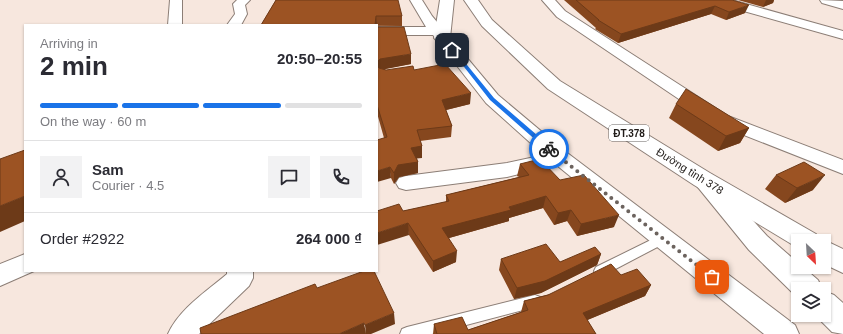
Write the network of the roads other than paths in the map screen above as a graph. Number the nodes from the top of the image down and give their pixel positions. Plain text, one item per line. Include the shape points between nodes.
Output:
1 (176, 0) edge
2 (244, 0) edge
3 (416, 0) edge
4 (447, 0) edge
5 (471, 0) edge
6 (548, 0) edge
7 (720, 0) edge
8 (174, 24) edge
9 (235, 24) edge
10 (378, 31) edge
11 (439, 34) junction
12 (843, 35) edge
13 (559, 157) junction
14 (843, 168) edge
15 (702, 179) junction
16 (406, 183) dead end
17 (795, 234) edge
18 (663, 239) junction
19 (831, 255) edge
20 (843, 262) edge
21 (24, 264) edge
22 (240, 272) edge
23 (0, 276) edge
24 (586, 278) edge
25 (800, 282) edge
26 (544, 299) edge
27 (831, 311) edge
28 (843, 322) edge
29 (182, 334) edge
30 (407, 334) edge
31 (785, 334) edge

1 - 8 street
2 - 9 street via 239,4 242,14
3 - 11 street
4 - 11 main road
5 - 15 main road, Đường tỉnh 378 / ĐT.378 via 487,23 554,85
6 - 14 street via 561,14 722,120
7 - 12 street
10 - 11 street
11 - 13 street via 455,63
13 - 16 street via 507,170
13 - 18 street
15 - 17 main road, Đường tỉnh 378 / ĐT.378
15 - 25 main road via 758,243
18 - 24 lane
18 - 31 street
19 - 20 main road
21 - 23 street
22 - 29 street via 240,278
26 - 30 lane
27 - 28 main road

